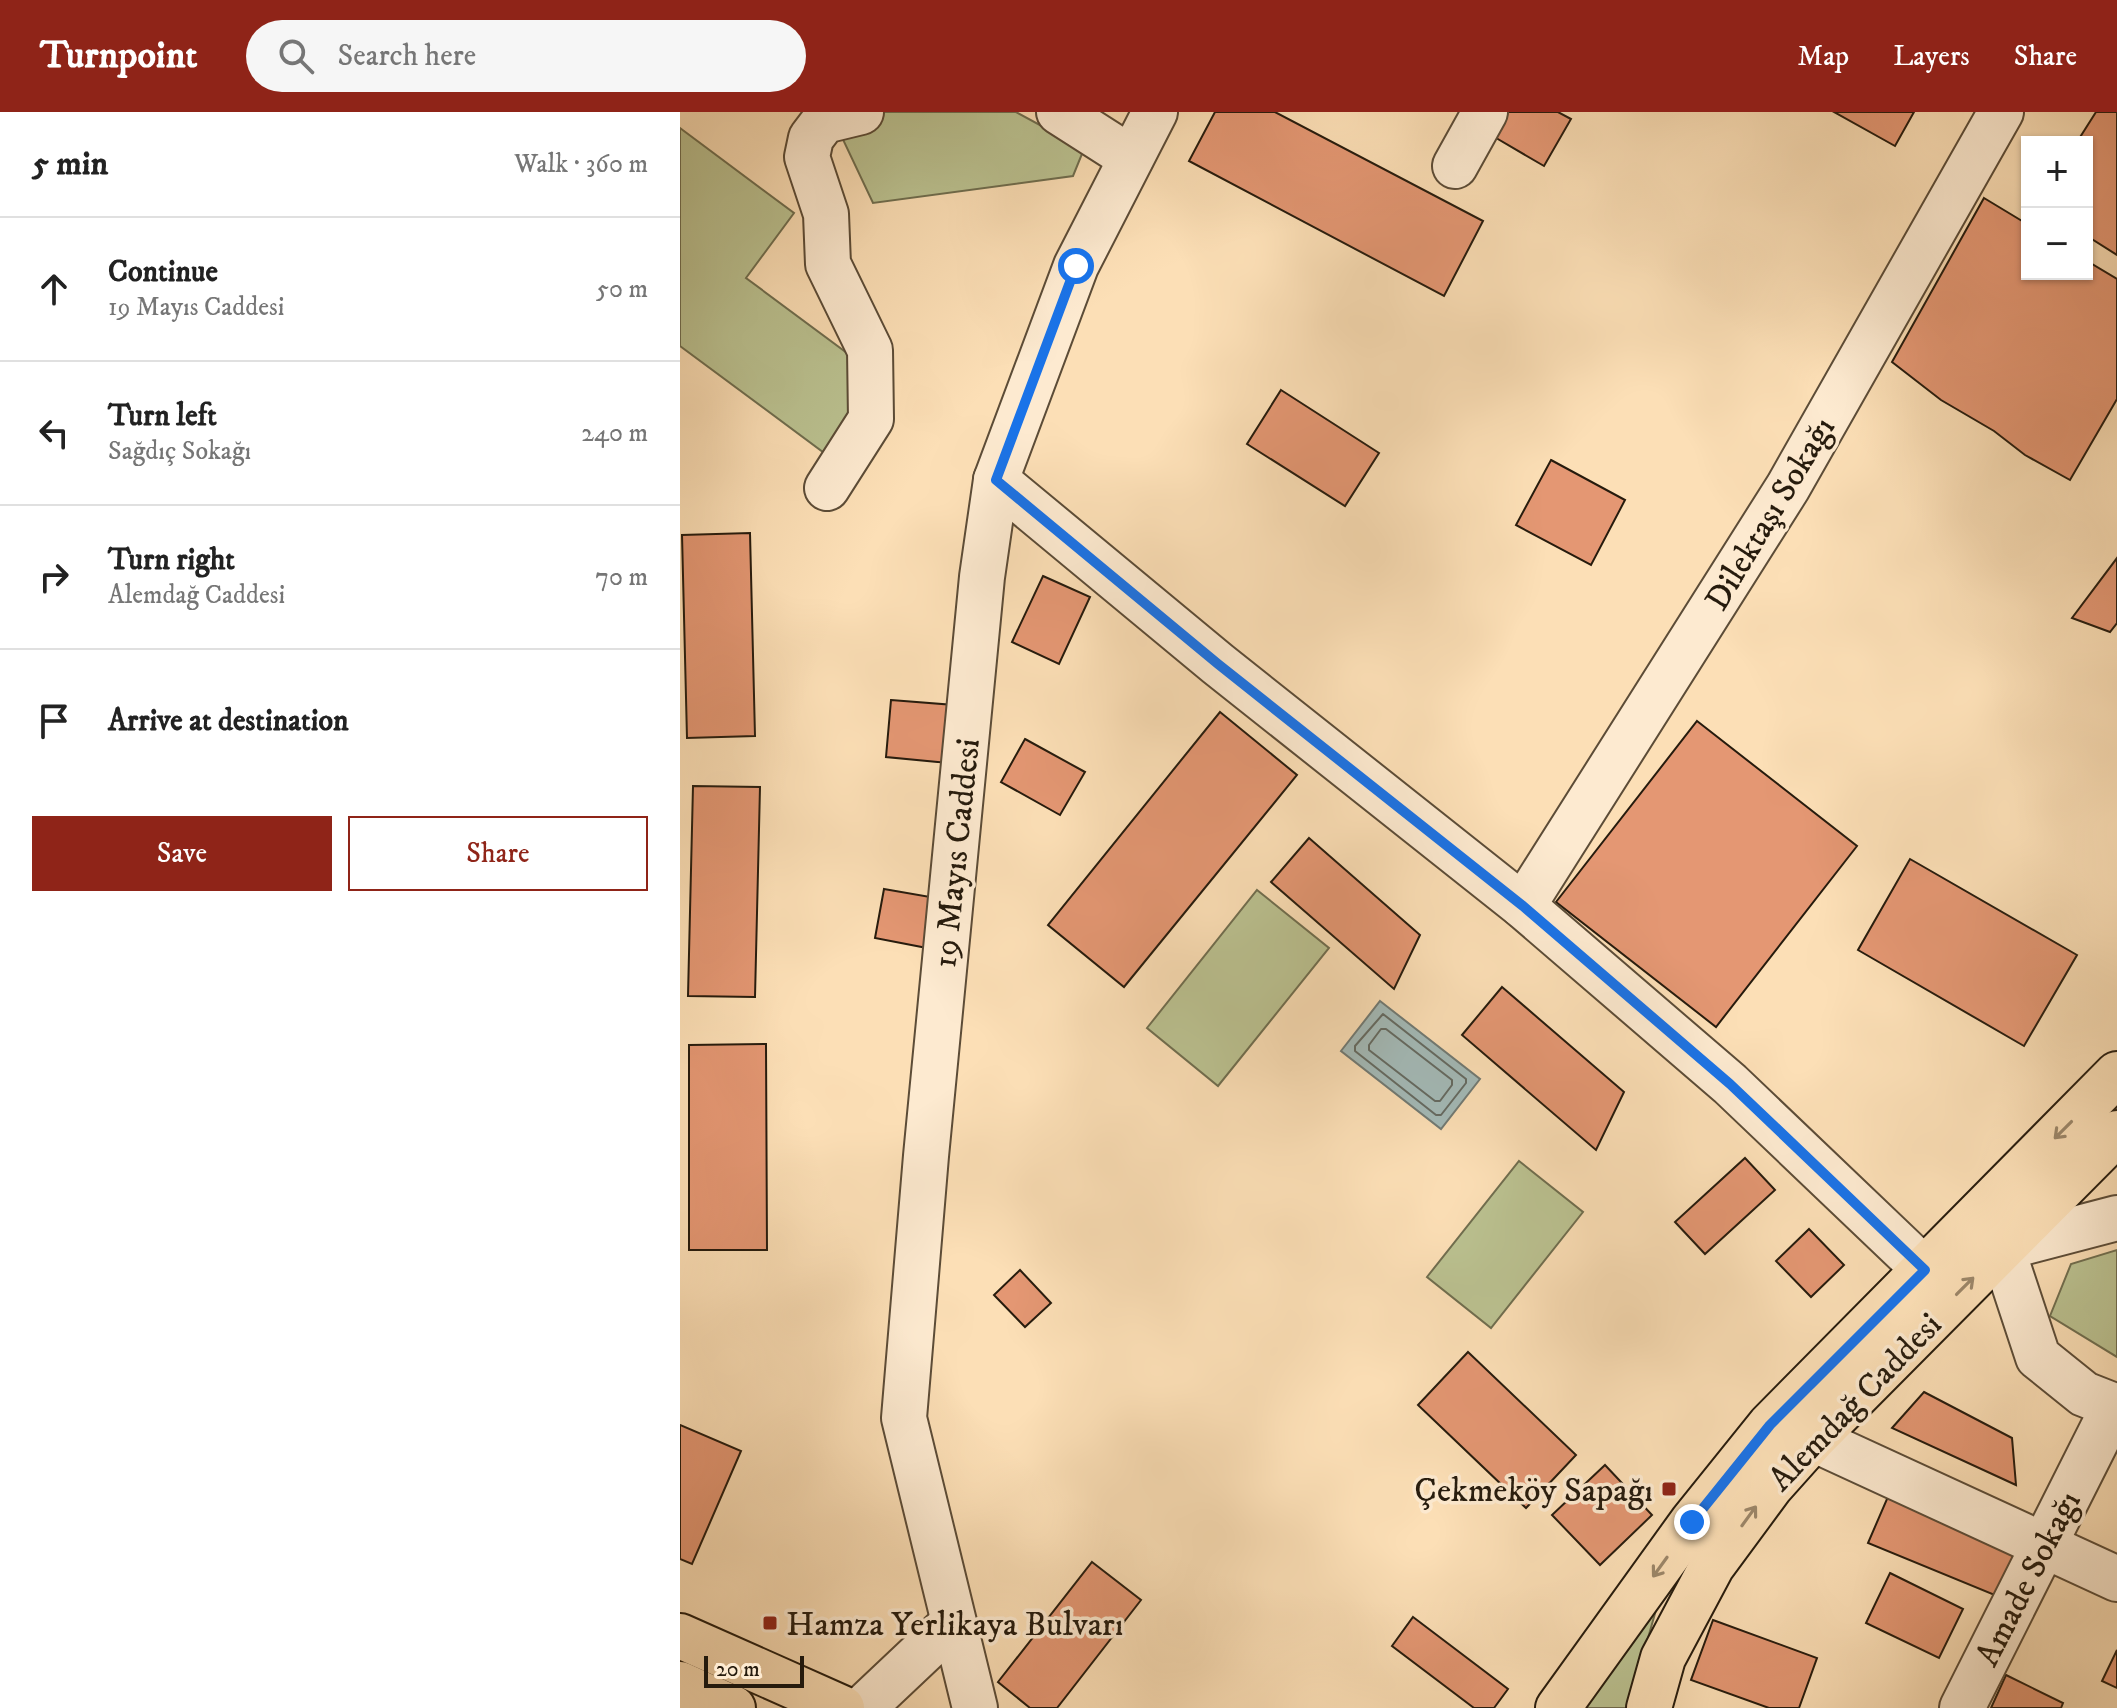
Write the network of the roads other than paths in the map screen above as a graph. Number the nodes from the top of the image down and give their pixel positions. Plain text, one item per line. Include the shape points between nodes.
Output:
1 (861, 112) edge
2 (1059, 112) edge
3 (1155, 112) edge
4 (1485, 112) edge
5 (2001, 112) edge
6 (1131, 158) junction
7 (1455, 166) dead end
8 (996, 480) junction
9 (827, 488) dead end
10 (1523, 906) junction
11 (2117, 1074) edge
12 (2117, 1133) edge
13 (2117, 1218) edge
14 (2002, 1248) junction
15 (1925, 1270) junction
16 (2116, 1406) edge
17 (1813, 1439) junction
18 (2043, 1545) junction
19 (2117, 1579) edge
20 (953, 1623) junction
21 (680, 1636) edge
22 (680, 1684) edge
23 (733, 1708) edge
24 (842, 1708) edge
25 (863, 1708) edge
26 (975, 1708) edge
27 (1558, 1708) edge
28 (1649, 1708) edge
29 (1962, 1708) edge

1 - 9 street via 824,121 811,138 807,157 826,214 828,264 870,350 871,419
2 - 6 street
3 - 6 street, 19 Mayıs Caddesi
4 - 7 street
5 - 10 street, Dilektaşı Sokağı via 1788,487
6 - 8 street, 19 Mayıs Caddesi via 1076,266
8 - 10 street
8 - 20 street, 19 Mayıs Caddesi via 980,593 904,1418
10 - 15 street via 1730,1084
11 -> 15 main road, Alemdağ Caddesi
12 - 14 main road, Alemdağ Caddesi
13 - 14 street
14 - 16 street via 2038,1357 2084,1394
17 -> 14 main road, Alemdağ Caddesi
15 -> 27 main road, Alemdağ Caddesi via 1770,1425 1692,1522
16 - 18 street, Amade Sokağı
17 - 18 street
28 -> 17 main road, Alemdağ Caddesi via 1663,1658 1712,1566
18 - 19 street
18 - 29 street, Amade Sokağı
20 - 25 street
20 - 26 street, 19 Mayıs Caddesi
21 - 24 main road
22 - 23 main road

